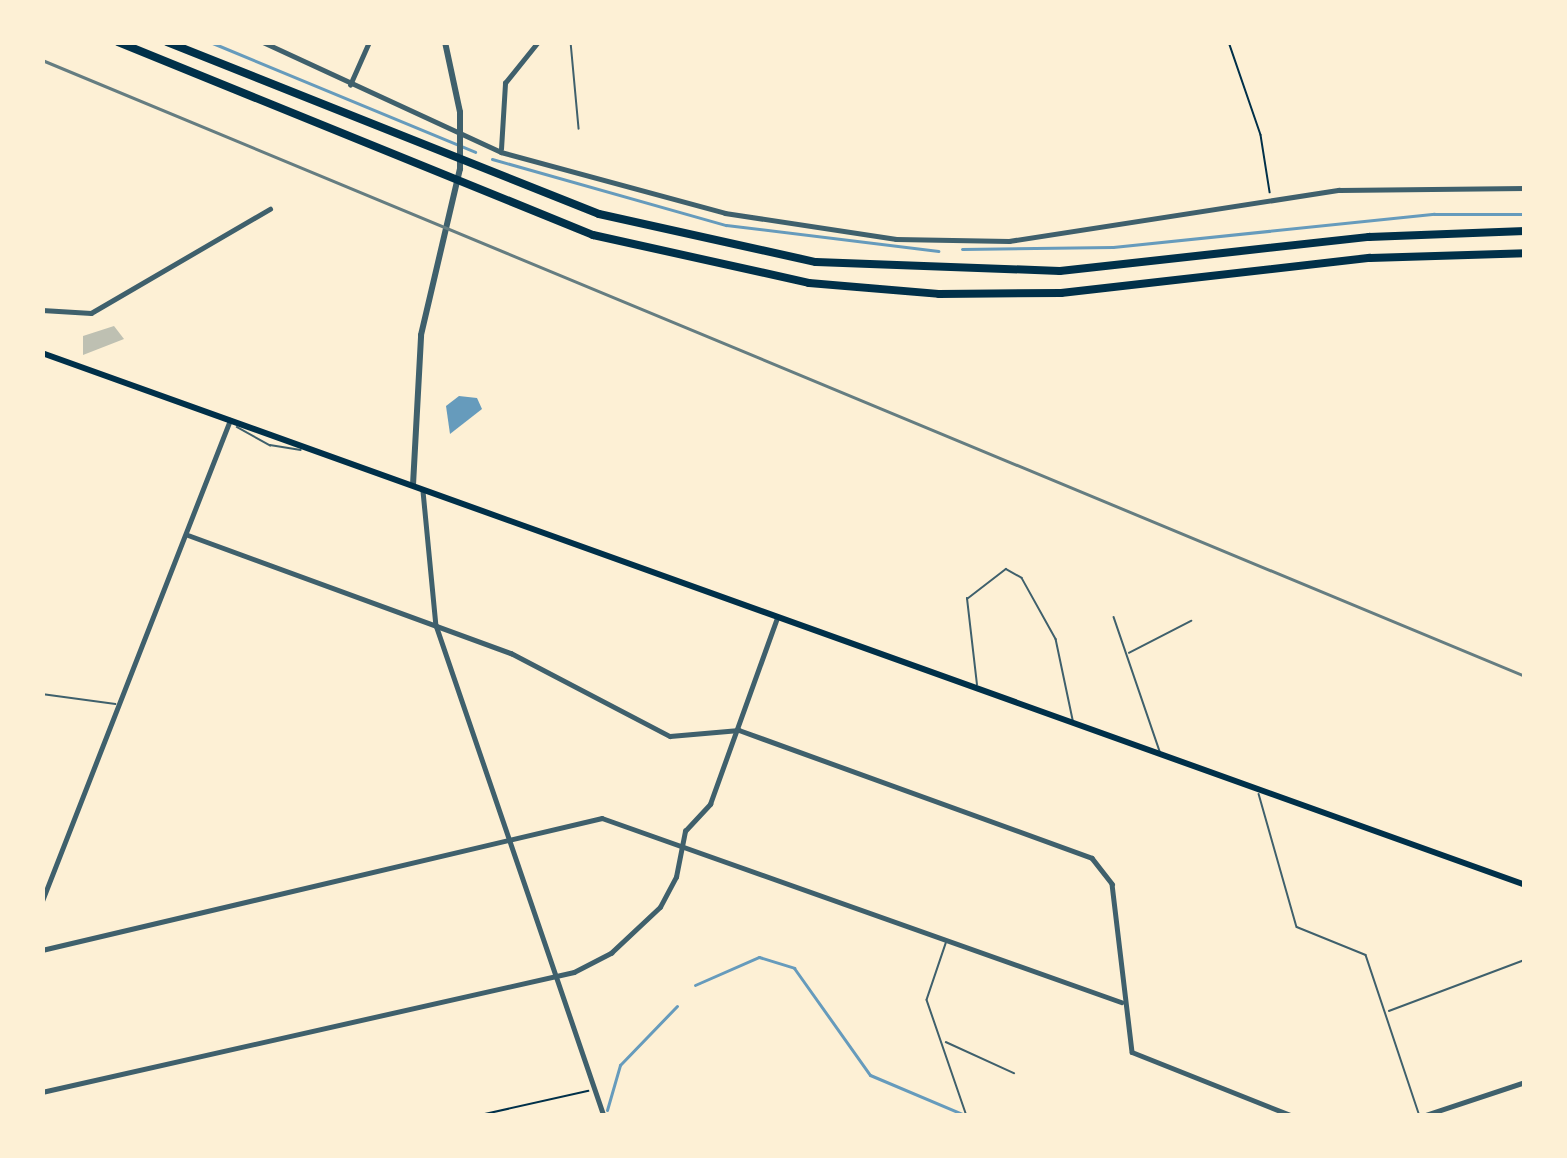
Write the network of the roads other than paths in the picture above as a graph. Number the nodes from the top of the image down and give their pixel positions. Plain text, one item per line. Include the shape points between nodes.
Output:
1 (118, 42) edge
2 (167, 42) edge
3 (263, 42) edge
4 (369, 42) edge
5 (445, 42) edge
6 (538, 42) edge
7 (571, 42) edge
8 (350, 85) junction
9 (579, 129) dead end
10 (501, 152) junction
11 (1525, 188) edge
12 (270, 209) dead end
13 (1525, 231) edge
14 (1525, 253) edge
15 (42, 310) edge
16 (42, 353) edge
17 (230, 420) junction
18 (413, 485) junction
19 (423, 489) junction
20 (188, 535) junction
21 (1114, 617) dead end
22 (777, 618) junction
23 (1191, 621) dead end
24 (436, 625) junction
25 (1126, 655) junction
26 (976, 689) junction
27 (42, 694) edge
28 (119, 704) junction
29 (1072, 723) junction
30 (739, 730) junction
31 (1161, 755) junction
32 (1260, 790) junction
33 (681, 842) junction
34 (508, 845) junction
35 (1525, 885) edge
36 (42, 901) edge
37 (947, 940) junction
38 (42, 950) edge
39 (1525, 960) edge
40 (550, 975) junction
41 (1121, 1002) junction
42 (1386, 1012) junction
43 (943, 1040) junction
44 (1014, 1073) dead end
45 (1525, 1082) edge
46 (42, 1092) edge
47 (966, 1113) edge
48 (604, 1116) edge
49 (1293, 1116) edge
50 (1421, 1116) edge

1 - 14 highway via 592,235 809,283 939,294 1061,292 1370,258
2 - 13 highway via 579,207 816,262 1060,271 1369,236
3 - 8 street
4 - 8 street
5 - 18 street via 460,112 460,169 422,334
6 - 10 street via 505,83
7 - 9 lane
8 - 10 street
10 - 11 street via 724,213 925,242 1056,235 1270,196
12 - 15 street via 101,308
16 - 17 main road
17 - 18 main road
17 - 20 street
18 - 19 main road
19 - 22 main road
19 - 24 street
20 - 24 street
20 - 28 street
21 - 25 lane
22 - 26 main road
22 - 30 street
23 - 25 lane
24 - 30 street via 511,653 670,736
24 - 34 street
25 - 31 lane
26 - 29 main road
26 - 29 lane via 967,599 1006,569 1022,578 1057,639
27 - 28 lane
28 - 36 street
29 - 31 main road
30 - 33 street via 710,804
30 - 41 street via 1092,857 1112,884
31 - 32 main road
32 - 35 main road
32 - 42 lane via 1257,809 1297,927 1366,956
33 - 34 street via 602,818
33 - 37 street
33 - 40 street via 671,887 627,942 585,968
34 - 38 street
34 - 40 street
37 - 41 street
37 - 43 lane via 927,1000
39 - 42 lane
40 - 46 street
40 - 48 street
41 - 49 street via 1132,1052 1150,1064
42 - 50 lane
43 - 44 lane
43 - 47 lane
45 - 50 street

